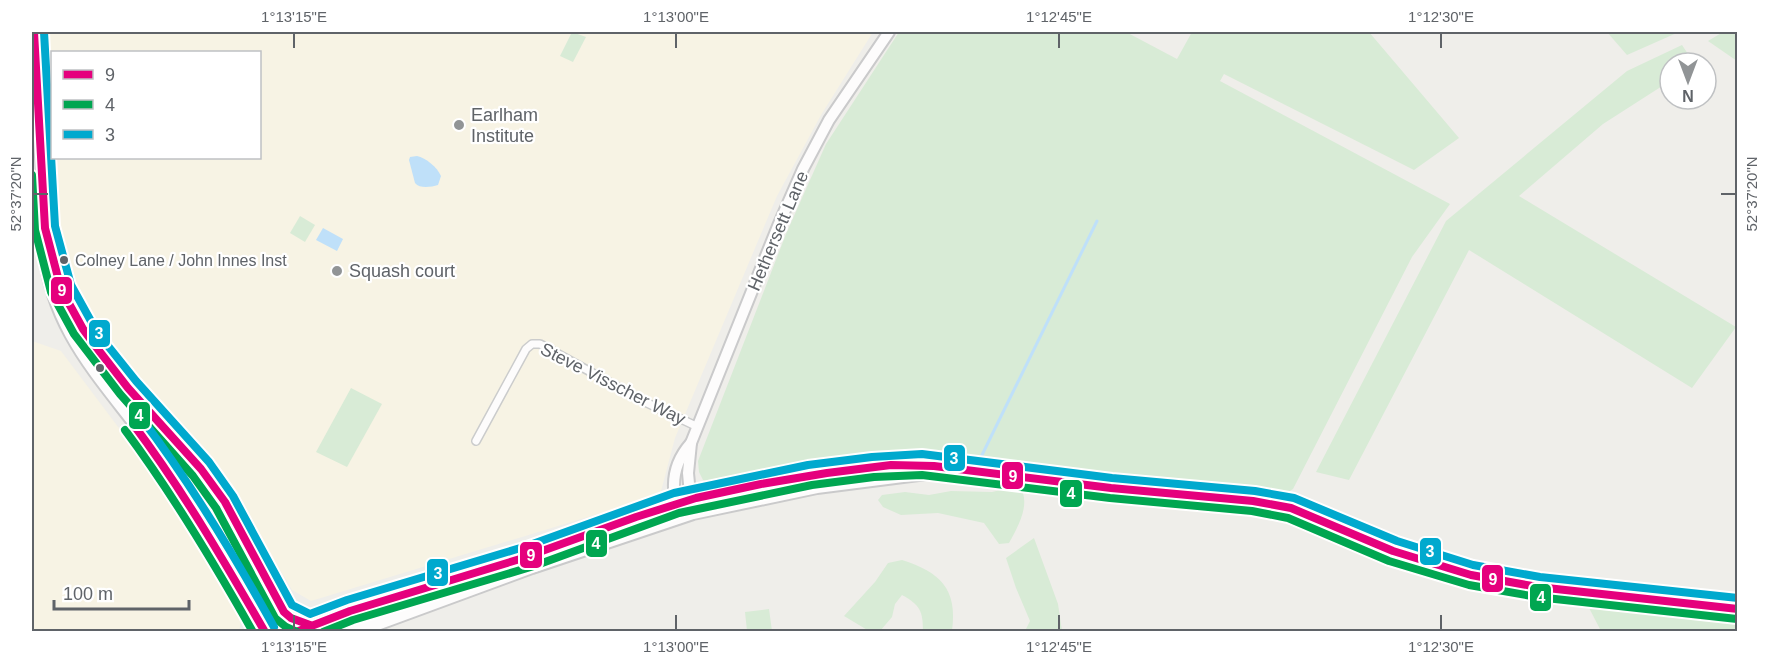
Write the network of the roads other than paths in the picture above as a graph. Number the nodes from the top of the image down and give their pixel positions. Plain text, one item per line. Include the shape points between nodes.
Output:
1 (34, 32) edge
2 (890, 32) edge
3 (45, 228) junction
4 (152, 414) junction
5 (135, 427) junction
6 (698, 427) junction
7 (476, 441) dead end
8 (691, 443) junction
9 (962, 470) junction
10 (690, 500) junction
11 (676, 504) junction
12 (693, 514) junction
13 (681, 518) junction
14 (264, 576) junction
15 (496, 581) junction
16 (1737, 609) edge
17 (310, 625) junction
18 (265, 632) edge
19 (282, 632) edge
20 (295, 632) edge
21 (329, 632) edge
22 (358, 632) edge

1 - 3 main road
2 - 6 main road, Hethersett Lane via 829,120 803,169
3 - 4 main road via 54,266 83,329
3 - 5 main road via 46,267 61,318 75,345
4 - 5 main road
4 - 14 main road via 225,502
5 - 18 main road via 178,489
6 - 7 street, Steve Visscher Way via 540,344 532,344
6 - 8 main road, Hethersett Lane
8 - 10 main road, Hethersett Lane
8 - 11 main road, Hethersett Lane via 682,452 675,472
9 - 10 main road via 922,464 862,468 780,480
9 - 12 main road via 817,488
9 - 16 main road via 1253,501 1291,508 1393,551 1471,575 1538,587
10 - 11 main road
10 - 12 main road, Hethersett Lane
11 - 13 main road, Hethersett Lane
11 - 17 main road via 530,556
12 - 13 main road
13 - 15 main road
14 - 17 main road via 284,612
14 - 19 main road
15 - 21 main road
15 - 22 main road
17 - 20 main road

